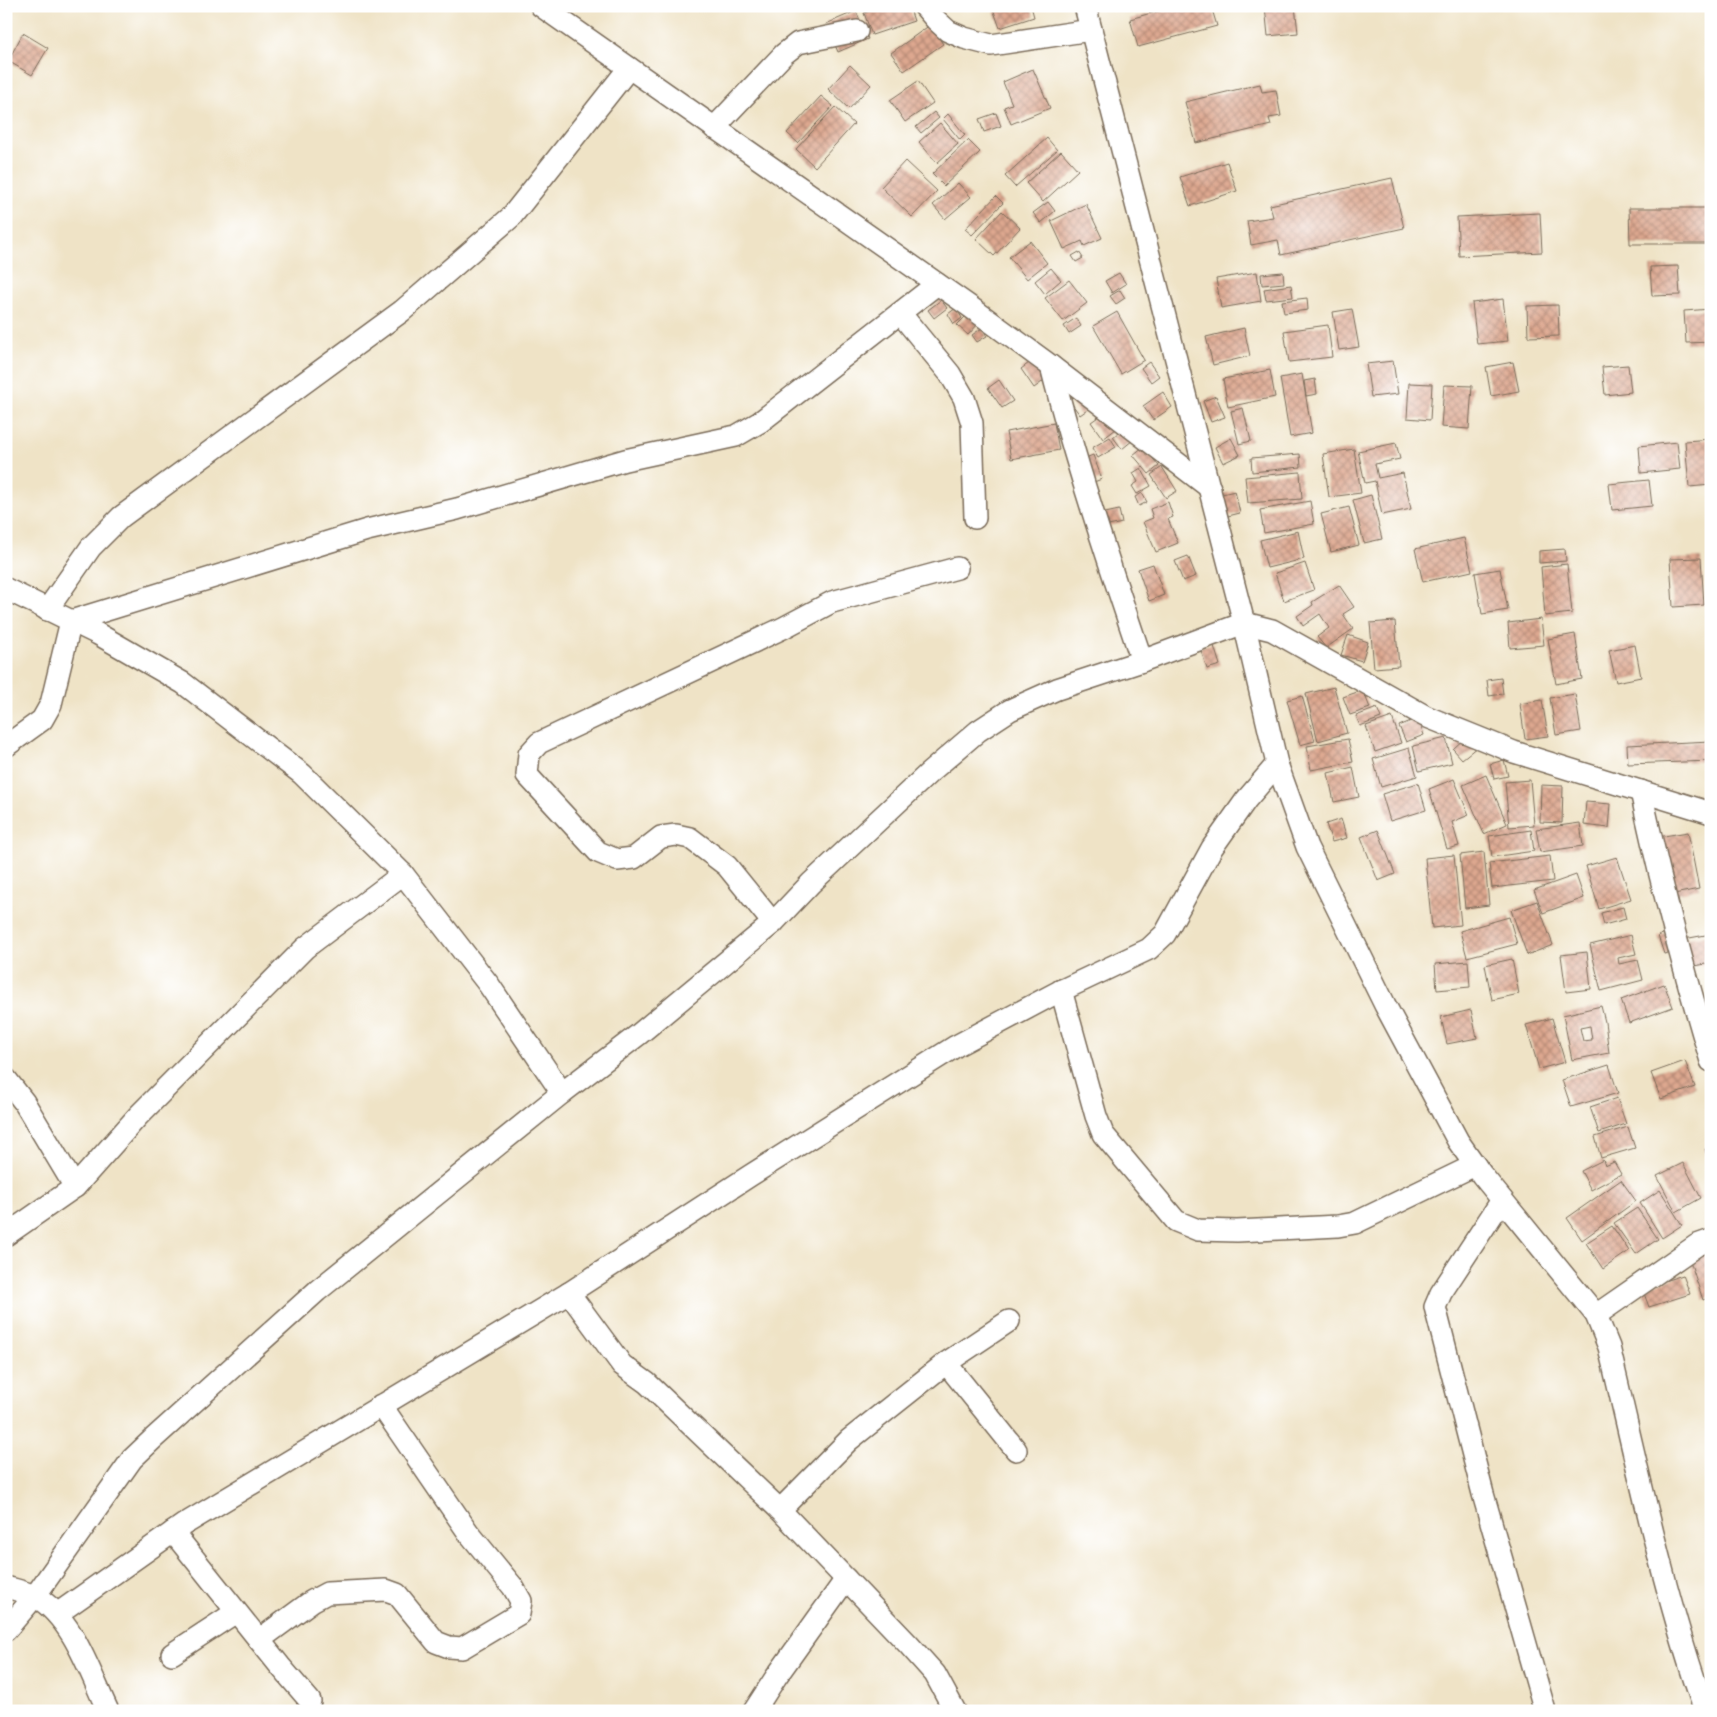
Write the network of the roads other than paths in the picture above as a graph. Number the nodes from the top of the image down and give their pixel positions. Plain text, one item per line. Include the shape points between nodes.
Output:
1 (924, 6) edge
2 (1085, 6) edge
3 (546, 8) edge
4 (1091, 30) junction
5 (857, 31) dead end
6 (629, 68) junction
7 (714, 128) junction
8 (937, 284) junction
9 (900, 313) junction
10 (1051, 366) junction
11 (1210, 488) junction
12 (975, 518) dead end
13 (957, 568) dead end
14 (6, 589) edge
15 (47, 610) junction
16 (71, 621) junction
17 (1244, 623) junction
18 (1142, 661) junction
19 (6, 746) edge
20 (1277, 764) junction
21 (1641, 791) junction
22 (1711, 813) edge
23 (403, 874) junction
24 (773, 923) junction
25 (1062, 990) junction
26 (1711, 1060) edge
27 (6, 1079) edge
28 (562, 1093) junction
29 (1475, 1165) junction
30 (75, 1187) junction
31 (1502, 1200) junction
32 (6, 1235) edge
33 (1711, 1240) edge
34 (569, 1293) junction
35 (1596, 1315) junction
36 (1008, 1321) dead end
37 (946, 1363) junction
38 (381, 1405) junction
39 (1016, 1450) dead end
40 (780, 1510) junction
41 (173, 1532) junction
42 (846, 1579) junction
43 (6, 1586) edge
44 (35, 1596) junction
45 (236, 1612) junction
46 (57, 1614) junction
47 (6, 1630) edge
48 (259, 1640) junction
49 (172, 1654) dead end
50 (310, 1701) dead end
51 (108, 1711) edge
52 (754, 1711) edge
53 (955, 1711) edge
54 (1545, 1711) edge
55 (1705, 1711) edge

1 - 4 street via 948,31 991,45
2 - 4 street
3 - 6 street
4 - 11 street
5 - 7 street via 798,43
6 - 7 street
6 - 15 street via 511,217 402,311 121,517 91,547
7 - 8 street
8 - 9 street
8 - 10 street
9 - 12 street via 950,374 964,398 972,423
9 - 16 street via 760,422 736,436 625,460 457,509 367,530
10 - 11 street
10 - 18 street via 1098,528
11 - 17 street
13 - 24 street via 832,602 540,743 529,754 527,775 598,852 618,860 634,858 661,837 676,835 690,838 727,866
14 - 15 street
15 - 16 street
16 - 19 street via 51,704 42,720
16 - 23 street via 183,682 302,774
17 - 18 street
17 - 20 street
17 - 21 street via 1272,630 1424,716 1514,752
18 - 24 street via 1057,689 1010,710 978,731 811,882
20 - 25 street via 1212,848 1164,934 1149,949
20 - 29 street via 1312,856 1417,1064 1458,1141
21 - 22 street
21 - 26 street via 1659,877
23 - 28 street via 489,985
23 - 30 street via 287,965 138,1116
24 - 28 street via 638,1035
25 - 29 street via 1103,1134 1176,1221 1187,1226 1198,1230 1237,1231 1355,1223
25 - 34 street via 956,1046
27 - 30 street via 24,1102
28 - 44 street via 316,1291 154,1438 132,1459
29 - 31 street
30 - 32 street
31 - 35 street
31 - 54 street via 1435,1307 1482,1494
33 - 35 street via 1689,1250
34 - 38 street
34 - 40 street via 622,1365 647,1383
35 - 55 street via 1609,1347 1658,1556
36 - 37 street
37 - 39 street
37 - 40 street via 848,1440
38 - 41 street
38 - 48 street via 468,1532 513,1587 520,1601 519,1614 462,1648 449,1648 436,1642 397,1594 386,1590 327,1594 312,1601
40 - 42 street
41 - 45 street
41 - 46 street
42 - 52 street
42 - 53 street via 935,1674
43 - 44 street
44 - 46 street
44 - 47 street
45 - 48 street
45 - 49 street
46 - 51 street via 72,1633
48 - 50 street

